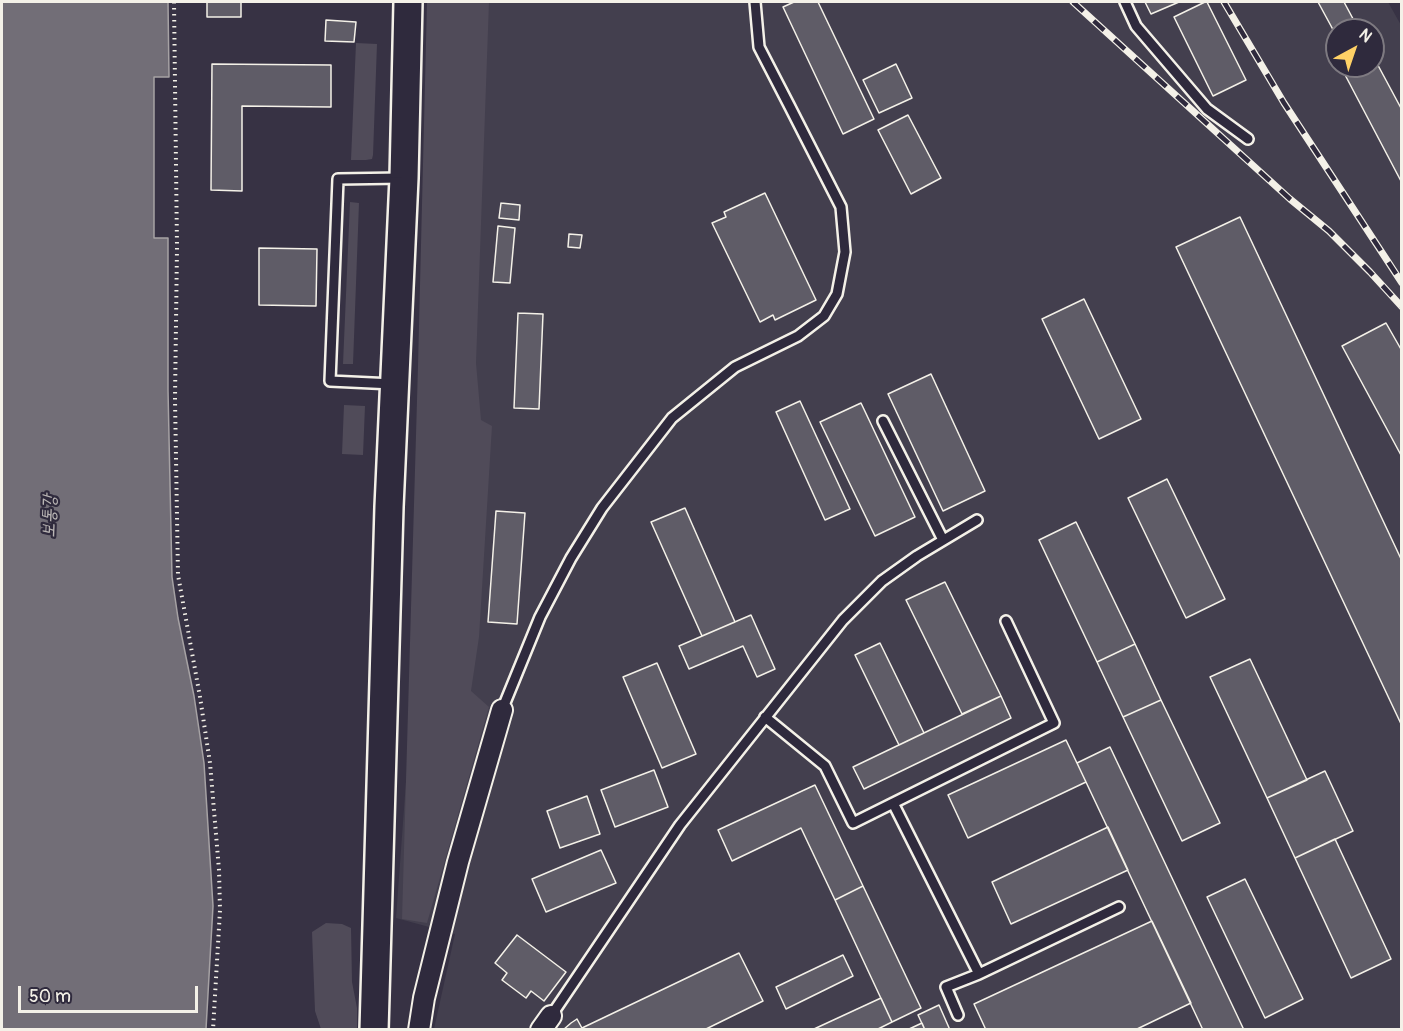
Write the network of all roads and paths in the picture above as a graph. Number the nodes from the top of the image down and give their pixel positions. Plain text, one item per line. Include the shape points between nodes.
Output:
1 (174, 2) edge
2 (408, 2) edge
3 (755, 2) edge
4 (1125, 2) edge
5 (1248, 139) dead end
6 (404, 178) junction
7 (395, 384) junction
8 (883, 420) dead end
9 (977, 520) dead end
10 (943, 540) junction
11 (1006, 621) dead end
12 (501, 710) joint
13 (765, 717) junction
14 (893, 803) junction
15 (1119, 908) dead end
16 (979, 974) junction
17 (958, 1015) dead end
18 (546, 1022) edge
19 (213, 1029) edge
20 (374, 1029) edge
21 (419, 1029) edge

1 - 19 path via 178,576 210,763 219,870
2 - 6 main road
3 - 12 lane via 759,47 841,207 845,252 837,294 824,316 798,336 735,367 672,418 602,508 571,558 540,617
4 - 5 lane via 1136,26 1207,109
6 - 7 main road
6 - 7 lane via 339,179 338,191 330,381
7 - 20 main road
8 - 10 lane
9 - 10 lane
10 - 13 lane via 882,581 843,620
11 - 14 lane via 1054,723
12 - 21 street via 458,862
13 - 14 lane via 825,766 853,823
13 - 18 lane via 680,825
14 - 16 lane
15 - 16 lane
16 - 17 lane via 946,987

